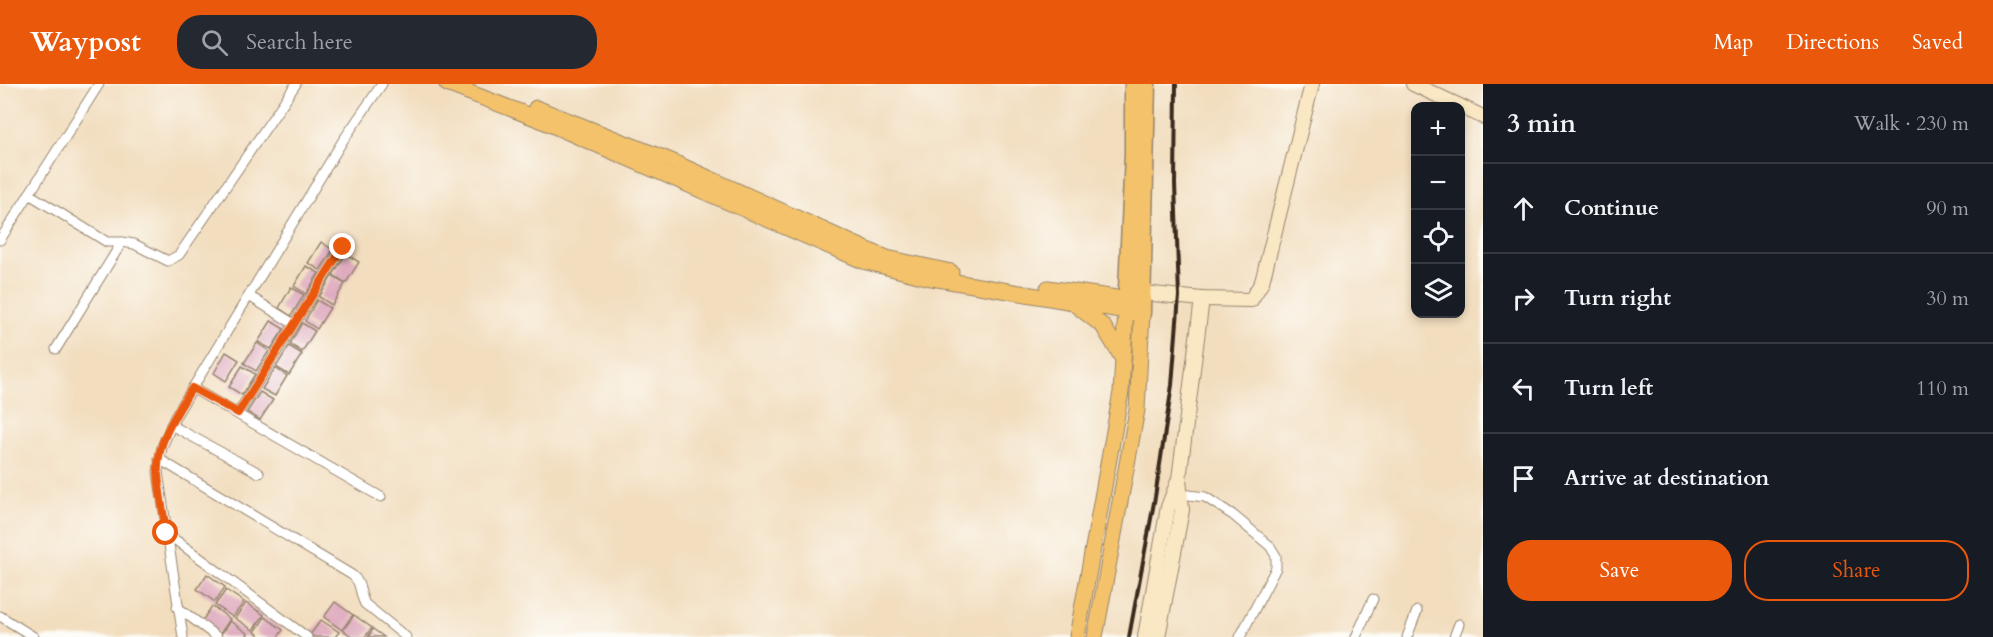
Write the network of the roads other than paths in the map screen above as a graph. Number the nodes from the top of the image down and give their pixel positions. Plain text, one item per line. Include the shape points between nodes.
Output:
1 (99, 84) edge
2 (296, 84) edge
3 (382, 84) edge
4 (447, 84) edge
5 (475, 84) edge
6 (1133, 84) edge
7 (1147, 84) edge
8 (1312, 84) edge
9 (1420, 85) edge
10 (1483, 117) edge
11 (29, 194) junction
12 (0, 240) edge
13 (122, 242) junction
14 (343, 247) dead end
15 (249, 296) junction
16 (1202, 299) junction
17 (1073, 303) junction
18 (1136, 304) junction
19 (294, 324) junction
20 (56, 349) dead end
21 (1123, 359) junction
22 (192, 388) junction
23 (238, 413) junction
24 (171, 425) junction
25 (159, 459) junction
26 (259, 472) dead end
27 (1179, 479) junction
28 (1181, 494) junction
29 (381, 497) dead end
30 (166, 533) junction
31 (1374, 599) dead end
32 (177, 607) junction
33 (1417, 611) dead end
34 (0, 616) edge
35 (1459, 624) dead end
36 (34, 637) edge
37 (183, 637) edge
38 (217, 637) edge
39 (307, 637) edge
40 (405, 637) edge
41 (1077, 637) edge
42 (1095, 637) edge
43 (1144, 637) edge
44 (1158, 637) edge
45 (1240, 637) edge
46 (1356, 637) edge
47 (1407, 637) edge
48 (1455, 637) edge

1 - 11 street
2 - 13 street via 174,260
3 - 15 street via 342,142
4 - 17 main road via 538,119 863,261 926,278
5 - 18 main road via 671,161 887,258 972,277
6 - 18 highway
7 - 18 highway
8 - 16 street via 1262,282 1251,300
9 - 10 street
11 - 12 street
11 - 13 street via 107,242
13 - 20 street
14 - 19 street
15 - 19 street
15 - 22 street
16 - 18 street
16 - 27 street
17 - 18 main road
17 - 21 main road via 1102,326
18 - 21 main road
18 - 42 main road via 1137,410
19 - 23 street
21 - 41 main road via 1121,392
22 - 23 street
22 - 24 street
23 - 29 street
24 - 25 street
24 - 26 street
25 - 30 street
25 - 40 street via 352,575 360,584 364,604
27 - 28 street
27 - 43 street via 1168,507
28 - 44 street via 1182,510
28 - 45 street via 1205,497 1233,515 1270,546 1276,556 1276,568
30 - 32 street
30 - 39 street
31 - 46 street
32 - 37 street
32 - 38 street
33 - 47 street
34 - 36 street
35 - 48 street

